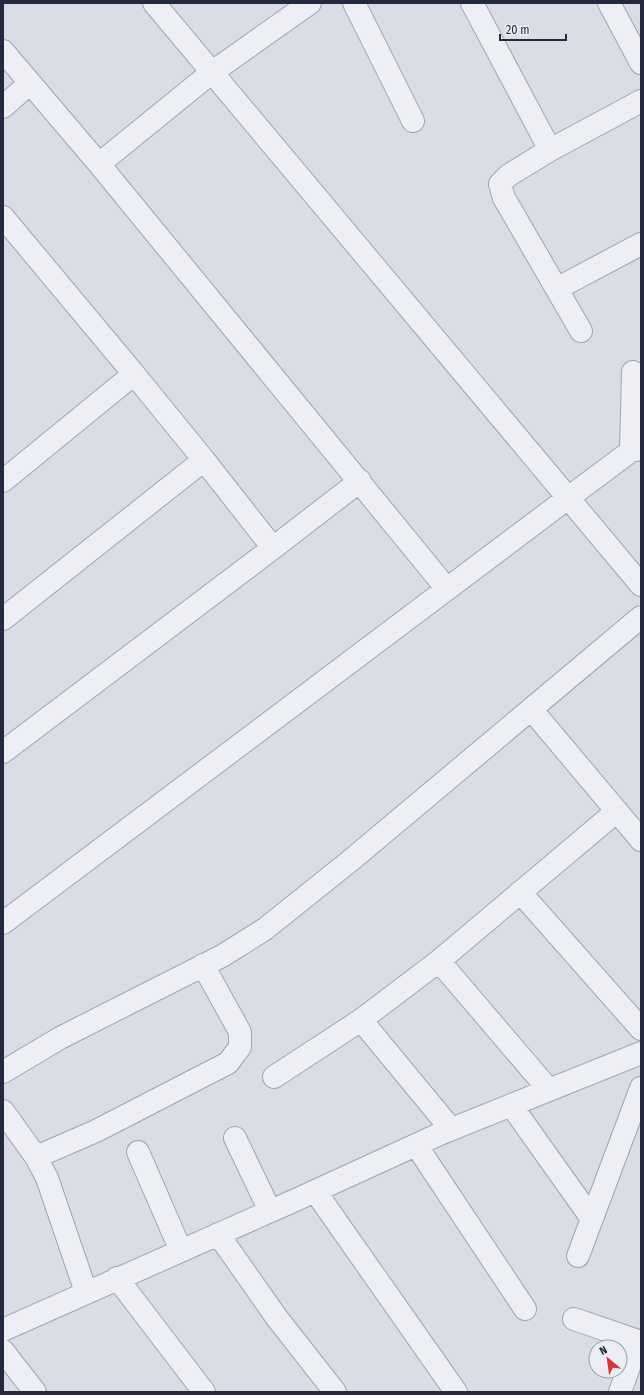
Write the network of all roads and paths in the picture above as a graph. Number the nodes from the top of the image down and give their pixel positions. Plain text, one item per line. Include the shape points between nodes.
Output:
1 (154, 3) edge
2 (310, 3) edge
3 (354, 3) edge
4 (472, 3) edge
5 (609, 3) edge
6 (3, 51) edge
7 (641, 63) edge
8 (211, 74) junction
9 (30, 84) junction
10 (641, 101) edge
11 (3, 107) edge
12 (413, 121) dead end
13 (550, 150) junction
14 (99, 164) junction
15 (3, 217) edge
16 (641, 244) edge
17 (558, 288) junction
18 (581, 330) dead end
19 (633, 372) dead end
20 (134, 374) junction
21 (636, 450) edge
22 (204, 460) junction
23 (3, 481) edge
24 (360, 482) junction
25 (568, 498) junction
26 (272, 548) junction
27 (634, 567) edge
28 (641, 585) edge
29 (447, 589) junction
30 (641, 617) edge
31 (3, 619) edge
32 (531, 709) junction
33 (3, 752) edge
34 (618, 811) junction
35 (641, 840) edge
36 (520, 892) junction
37 (3, 923) edge
38 (439, 961) junction
39 (203, 965) junction
40 (361, 1020) junction
41 (641, 1029) edge
42 (641, 1053) edge
43 (3, 1072) edge
44 (274, 1077) dead end
45 (641, 1088) edge
46 (549, 1090) junction
47 (511, 1105) junction
48 (3, 1112) edge
49 (451, 1129) junction
50 (235, 1138) dead end
51 (416, 1145) junction
52 (138, 1152) dead end
53 (36, 1157) junction
54 (315, 1191) junction
55 (270, 1211) junction
56 (592, 1219) junction
57 (218, 1234) junction
58 (181, 1251) junction
59 (578, 1256) dead end
60 (117, 1278) junction
61 (86, 1292) junction
62 (525, 1310) dead end
63 (574, 1319) dead end
64 (3, 1330) edge
65 (640, 1342) edge
66 (3, 1351) edge
67 (35, 1392) edge
68 (204, 1392) edge
69 (335, 1392) edge
70 (456, 1392) edge
71 (620, 1392) edge

1 - 8 street
2 - 8 street
3 - 12 street
4 - 13 street
5 - 7 street
6 - 9 street
8 - 14 street
8 - 25 street
9 - 11 street
9 - 14 street
10 - 13 street
13 - 17 street via 509,175 500,184 504,198
14 - 24 street
15 - 20 street
16 - 17 street
17 - 18 street
19 - 21 street
20 - 22 street
20 - 23 street
21 - 25 street
22 - 26 street
22 - 31 street
24 - 26 street
24 - 29 street
25 - 27 street
25 - 29 street
26 - 33 street
27 - 28 street
29 - 37 street
30 - 32 street
32 - 34 street
32 - 39 street via 265,929
34 - 35 street
34 - 36 street
36 - 38 street
36 - 41 street
38 - 40 street
38 - 46 street
39 - 43 street via 60,1038
39 - 53 street via 240,1032 240,1047 228,1063 96,1131
40 - 44 street
40 - 49 street
42 - 46 street
45 - 56 street
46 - 47 street
47 - 49 street
47 - 56 street
48 - 53 street
49 - 51 street
50 - 55 street
51 - 54 street
51 - 62 street
52 - 58 street
53 - 61 street via 47,1178
54 - 55 street
54 - 70 street
55 - 57 street
56 - 59 street
57 - 58 street
57 - 69 street via 277,1318
58 - 60 street
60 - 61 street
60 - 68 street
61 - 64 street
63 - 65 street
65 - 71 street
66 - 67 street

